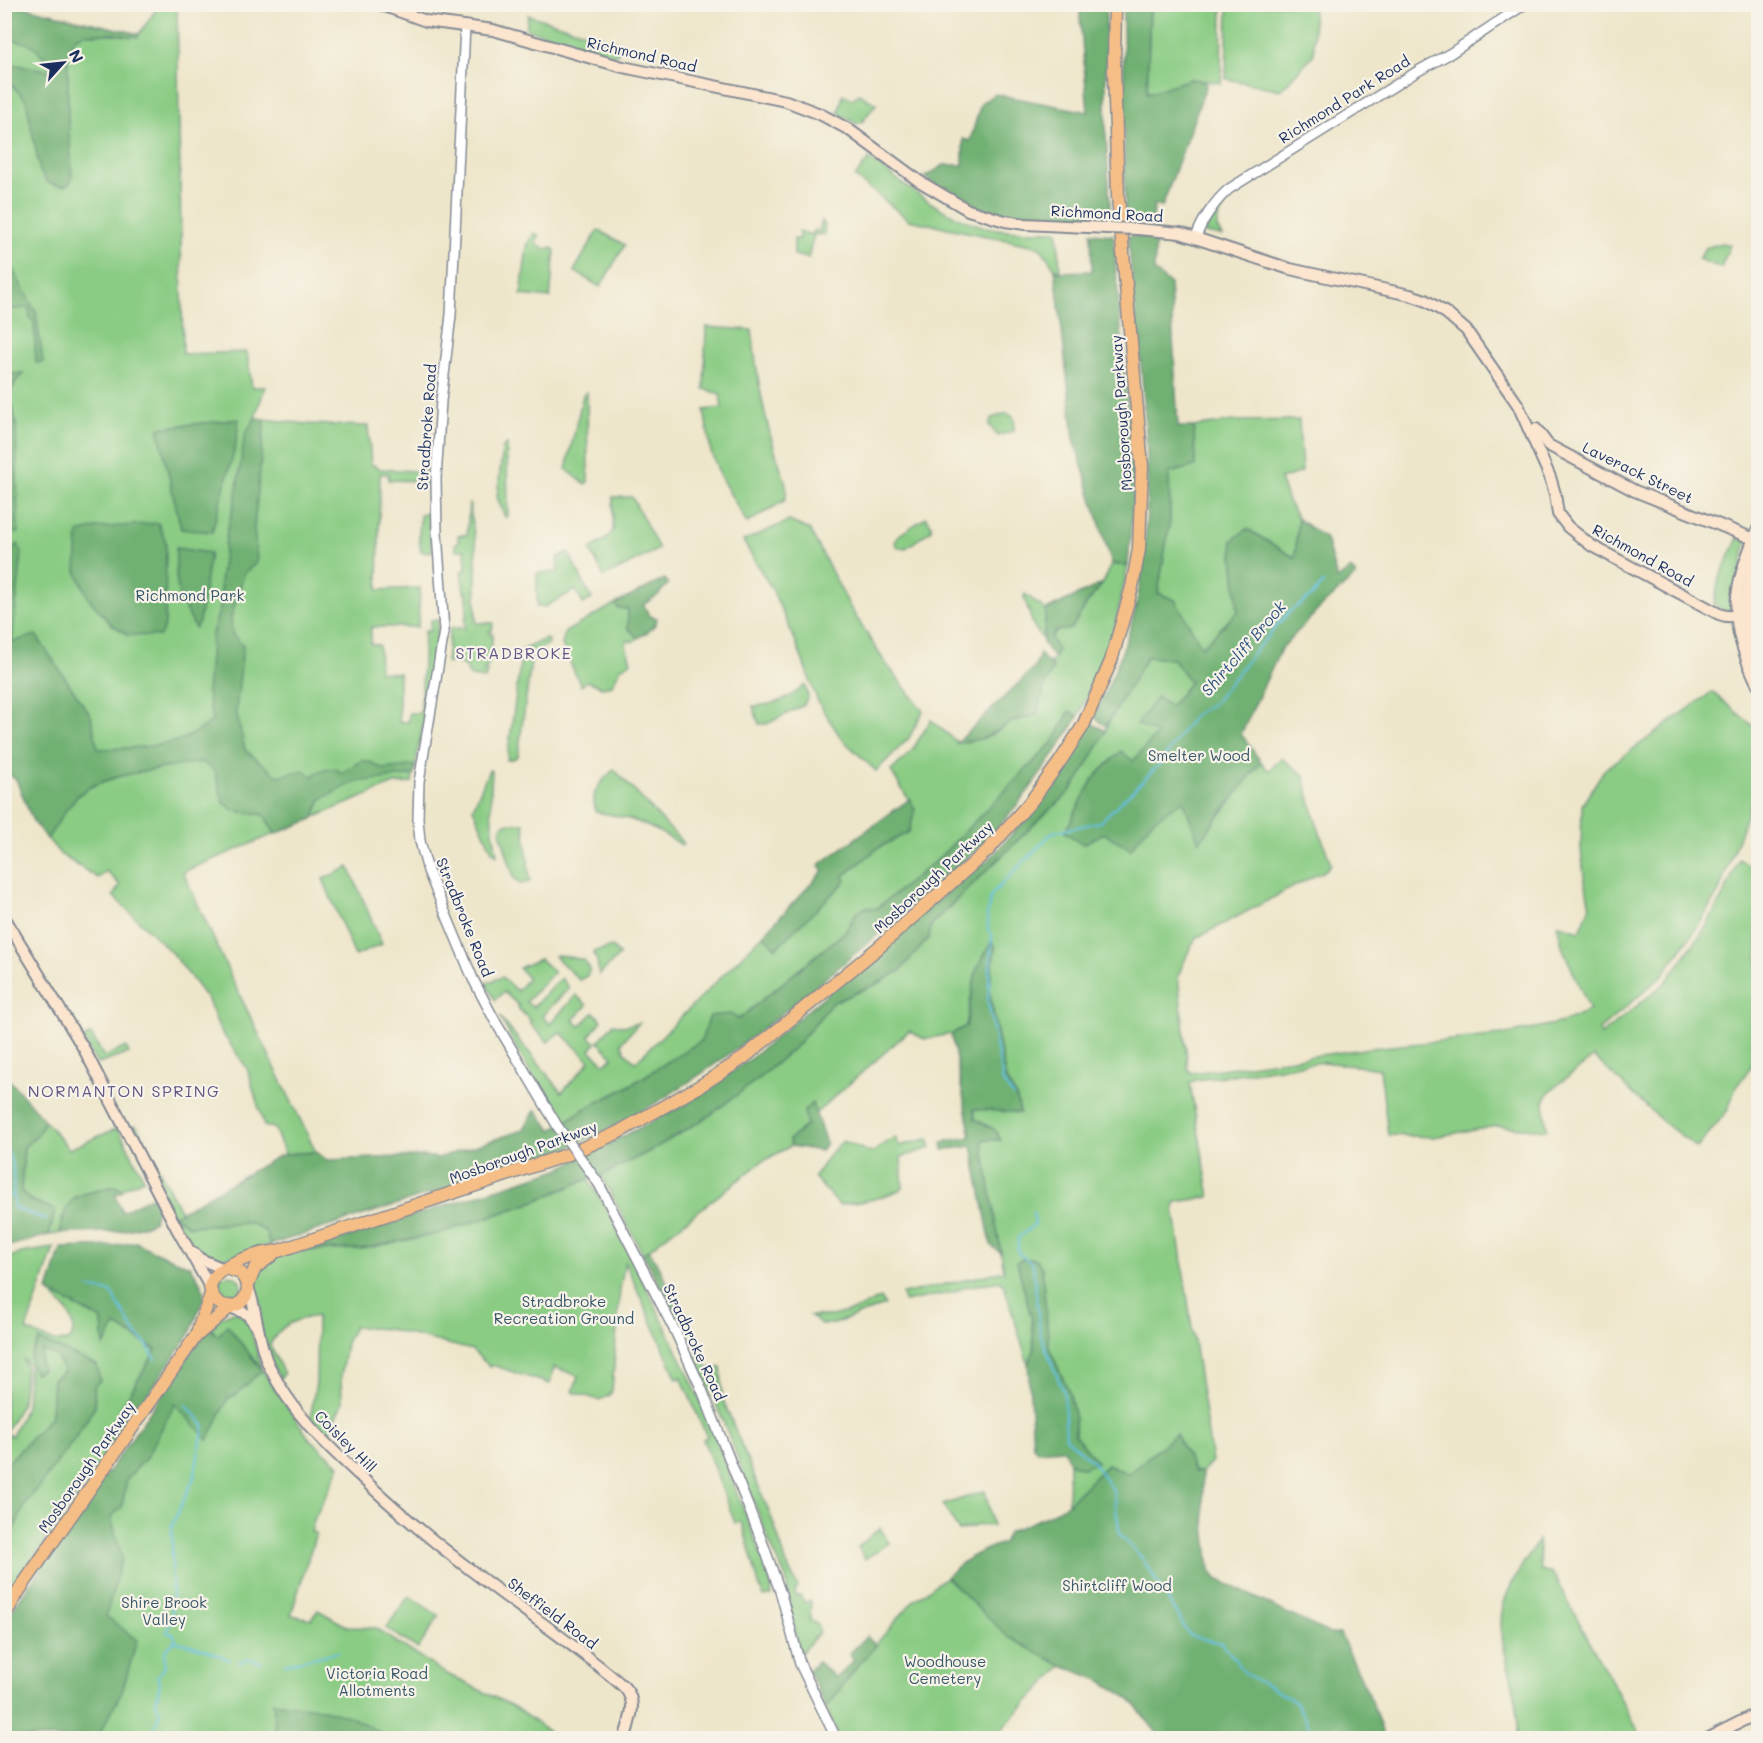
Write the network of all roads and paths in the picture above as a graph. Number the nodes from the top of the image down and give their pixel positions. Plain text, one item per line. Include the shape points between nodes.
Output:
1 (379, 4) edge
2 (1115, 4) edge
3 (1525, 4) edge
4 (465, 26) junction
5 (1196, 238) junction
6 (1518, 405) junction
7 (1556, 448) junction
8 (1550, 477) junction
9 (1758, 529) edge
10 (1757, 546) edge
11 (1745, 608) junction
12 (1736, 616) junction
13 (1748, 652) junction
14 (1758, 664) edge
15 (1758, 685) edge
16 (4, 918) edge
17 (189, 1248) junction
18 (278, 1251) junction
19 (225, 1269) junction
20 (248, 1286) junction
21 (210, 1291) junction
22 (230, 1306) junction
23 (257, 1327) junction
24 (196, 1336) junction
25 (420, 1529) joint
26 (4, 1616) edge
27 (1758, 1713) edge
28 (625, 1738) edge
29 (836, 1738) edge
30 (1708, 1738) edge

1 - 4 main road, Richmond Road via 426,21
2 - 18 highway, Mosborough Parkway via 1118,196 1142,466 1140,529 1132,587 1111,661 1083,726 1059,763 988,850 878,948 742,1059 700,1086 617,1133 569,1154
3 - 5 street, Richmond Park Road via 1449,55 1228,189
4 - 5 main road, Richmond Road, bridge via 523,37 623,67 786,101 842,125 938,194 985,216 1025,224 1168,231
4 - 29 street, Stradbroke Road, bridge via 452,304 436,479 444,631 419,782 420,841 428,871 477,988 558,1127 599,1184 676,1333 764,1544 800,1664
5 - 6 main road, Richmond Road via 1290,269 1425,300 1466,330
6 - 7 main road, Laverack Street via 1544,441
6 - 8 main road, Richmond Road
7 - 8 main road via 1547,457
7 - 10 main road, Laverack Street via 1650,498
8 - 12 main road, Richmond Road via 1558,514 1579,537 1719,614
9 - 10 main road
10 - 11 main road
10 - 12 main road via 1739,581
11 - 12 main road
11 - 13 main road
12 - 13 main road via 1738,636
13 - 14 main road
13 - 15 main road
16 - 17 main road via 84,1049
17 - 19 main road via 200,1259
17 - 21 main road
18 - 19 highway, Mosborough Parkway
18 - 20 highway, Mosborough Parkway via 260,1263
19 - 20 highway via 241,1273
19 - 21 highway via 214,1276
20 - 22 highway via 242,1302
20 - 23 main road, Coisley Hill
21 - 22 highway via 220,1304
21 - 24 highway, Mosborough Parkway
22 - 23 main road via 247,1314
22 - 24 highway, Mosborough Parkway
23 - 25 main road, Coisley Hill via 269,1367 309,1428
24 - 26 highway, Mosborough Parkway
25 - 28 main road, Sheffield Road via 628,1691 633,1704
27 - 30 main road

